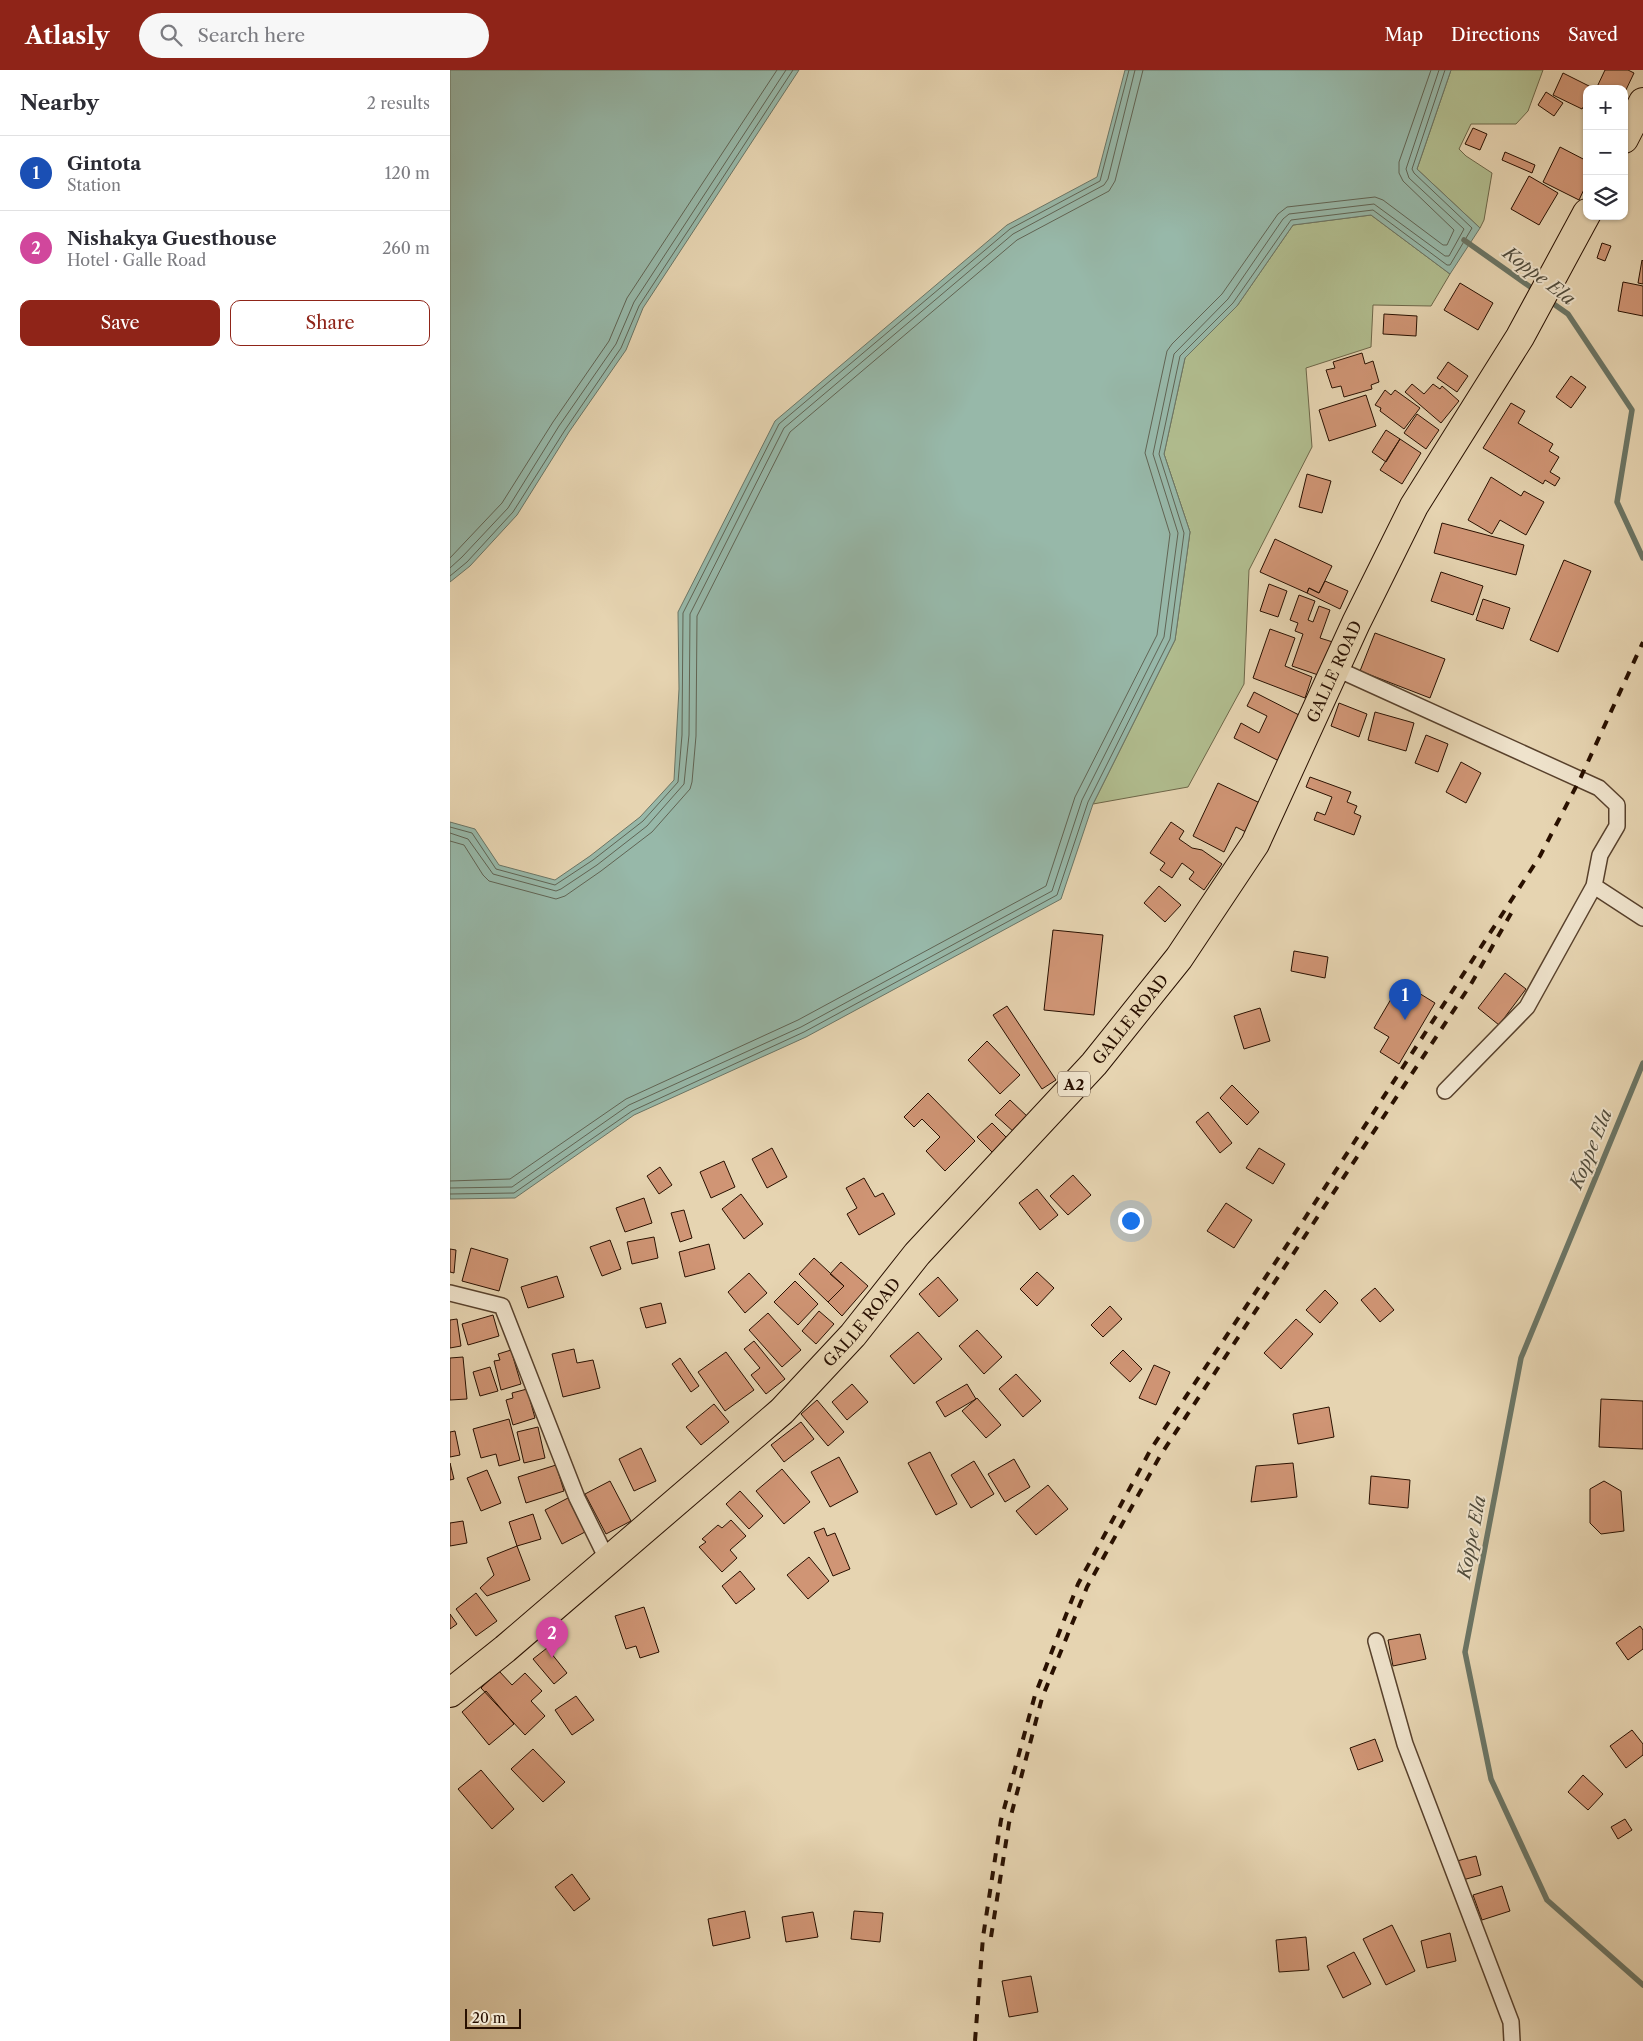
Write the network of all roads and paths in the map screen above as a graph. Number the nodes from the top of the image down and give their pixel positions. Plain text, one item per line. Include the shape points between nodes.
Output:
1 (1643, 102) edge
2 (1628, 131) edge
3 (1583, 221) edge
4 (1337, 669) junction
5 (1594, 886) junction
6 (1642, 918) edge
7 (1445, 1091) dead end
8 (450, 1293) edge
9 (608, 1561) junction
10 (1376, 1641) dead end
11 (450, 1693) edge
12 (1512, 2041) edge

1 - 2 highway
3 - 4 highway, GALLE ROAD / A2 via 1520,337 1414,506
4 - 5 street via 1599,788 1617,804 1617,826 1600,855
4 - 9 highway, GALLE ROAD / A2 via 1256,844 1179,958 1094,1064 917,1254 853,1335 782,1411
5 - 6 street
5 - 7 street via 1527,1007
8 - 9 street via 502,1306 577,1498
9 - 11 highway, GALLE ROAD / A2
10 - 12 street via 1406,1744 1510,2022

